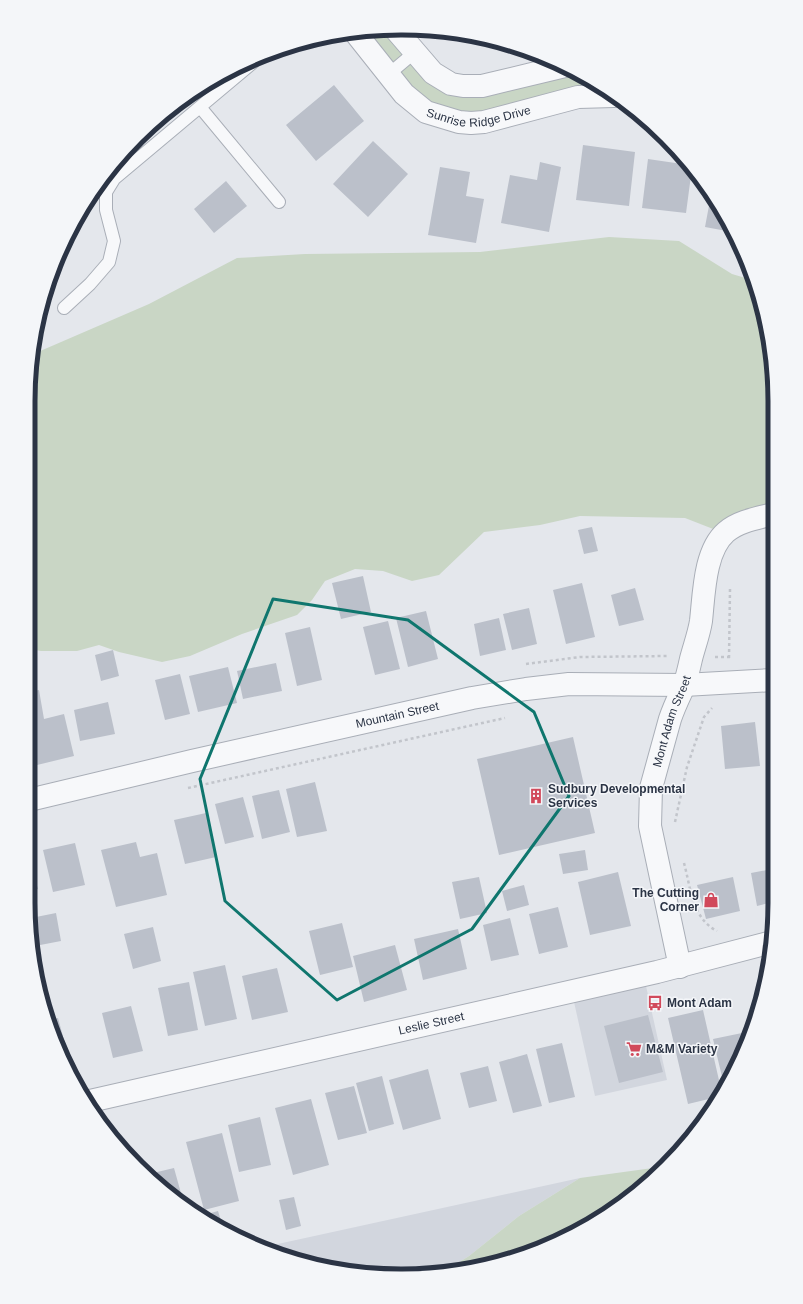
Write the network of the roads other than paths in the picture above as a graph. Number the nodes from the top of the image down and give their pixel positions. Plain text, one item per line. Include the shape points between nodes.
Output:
1 (400, 35) edge
2 (359, 38) edge
3 (415, 52) junction
4 (554, 69) edge
5 (242, 72) edge
6 (389, 74) junction
7 (603, 96) edge
8 (200, 107) junction
9 (279, 202) dead end
10 (64, 308) dead end
11 (768, 516) edge
12 (768, 680) edge
13 (684, 684) junction
14 (35, 799) edge
15 (766, 944) edge
16 (680, 966) junction
17 (93, 1100) edge

1 - 3 street, Sunrise Ridge Drive
2 - 6 street, Sunrise Ridge Drive
3 - 4 street, Sunrise Ridge Drive via 433,73 451,84 463,86 482,86
3 - 6 lane
5 - 8 lane
6 - 7 street, Sunrise Ridge Drive via 404,94 426,112 459,122 484,122 578,96
8 - 9 lane
8 - 10 lane via 114,179 106,192 106,210 114,241 109,262
11 - 13 street, Mont Adam Street via 740,523 725,532 715,546 708,565 701,622
12 - 13 street, Mountain Street
13 - 14 street, Mountain Street via 569,684 526,689 465,700
13 - 16 street, Mont Adam Street via 673,708 651,788 650,826
15 - 16 street, Leslie Street
16 - 17 street, Leslie Street

